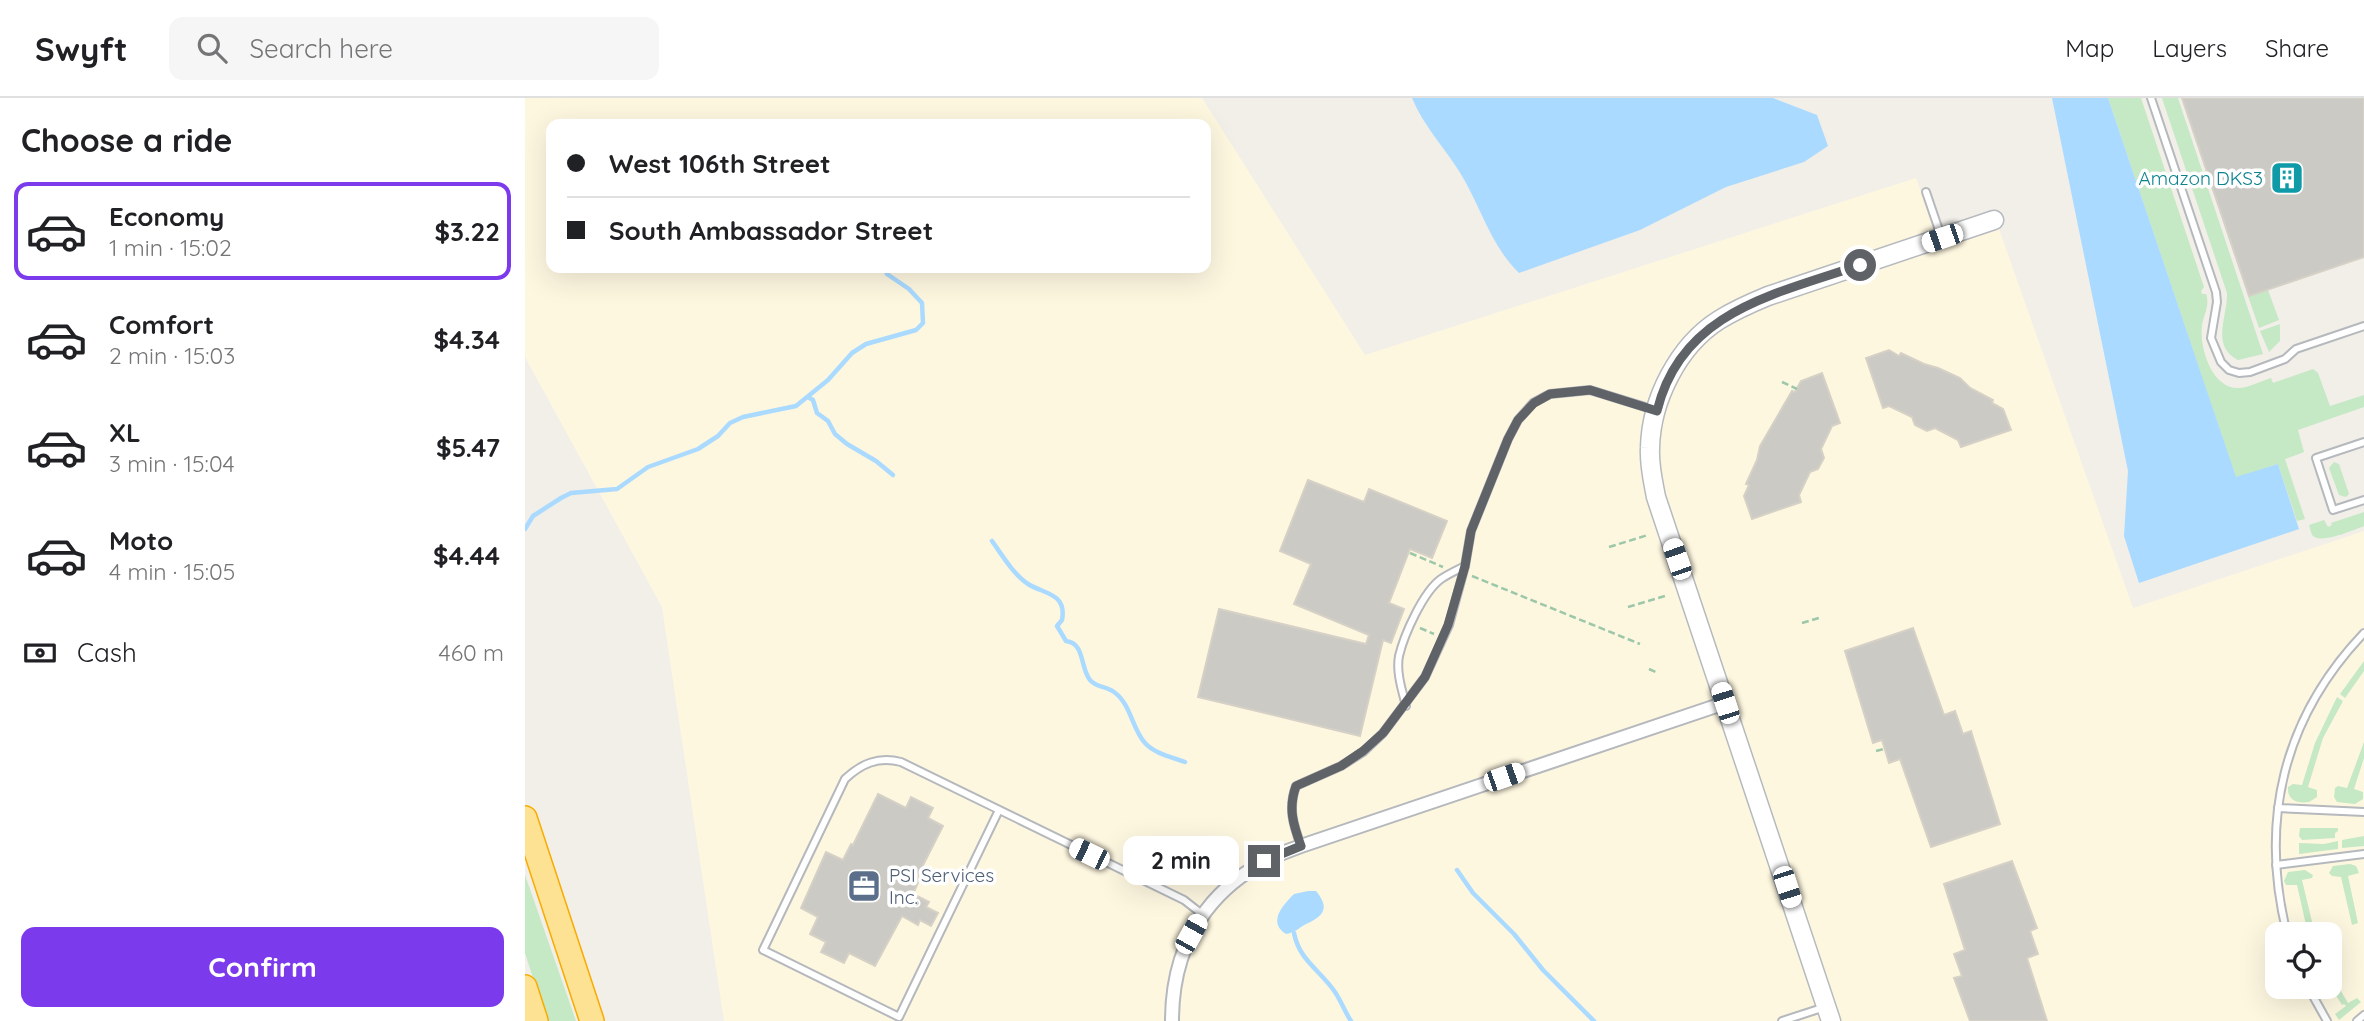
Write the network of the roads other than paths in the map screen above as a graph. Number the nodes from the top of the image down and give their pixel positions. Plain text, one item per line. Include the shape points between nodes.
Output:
1 (2151, 98) edge
2 (1926, 192) dead end
3 (1994, 220) dead end
4 (1942, 238) junction
5 (2364, 327) edge
6 (1657, 411) junction
7 (2364, 442) edge
8 (2364, 500) edge
9 (1465, 566) junction
10 (2364, 633) edge
11 (1725, 703) junction
12 (1406, 706) junction
13 (2278, 808) junction
14 (999, 810) junction
15 (2364, 812) edge
16 (525, 818) edge
17 (1301, 846) junction
18 (2364, 854) edge
19 (2276, 865) junction
20 (1202, 914) junction
21 (2284, 922) edge
22 (525, 987) edge
23 (2315, 999) edge
24 (1829, 1014) edge
25 (2364, 1015) edge
26 (536, 1021) edge
27 (591, 1021) edge
28 (1172, 1021) edge
29 (1782, 1021) edge
30 (2327, 1021) edge
31 (2357, 1021) edge

1 - 5 lane via 2216,292 2211,338 2221,362 2229,370 2249,372 2285,359 2295,349
2 - 4 lane
3 - 4 street
4 - 6 street via 1768,296 1718,321 1683,355 1660,396
6 - 9 lane via 1590,390 1550,394 1534,403 1508,439 1471,531
6 - 11 street via 1650,449 1656,497
7 - 8 lane via 2316,458 2333,510
9 - 12 lane via 1443,638
9 - 12 lane via 1440,579 1426,594 1412,624 1399,657
10 - 13 lane via 2331,670 2303,719
11 - 17 street
11 - 24 street
12 - 17 lane via 1363,751 1296,786 1292,820
13 - 15 lane
13 - 19 lane
14 - 14 lane via 901,762 863,765 845,779 763,950 899,1017
14 - 20 lane via 1184,900
16 - 27 highway
17 - 20 street via 1247,871
18 - 19 lane
19 - 21 lane
20 - 28 street via 1177,968
22 - 26 highway
23 - 30 lane
24 - 29 lane
25 - 31 lane

